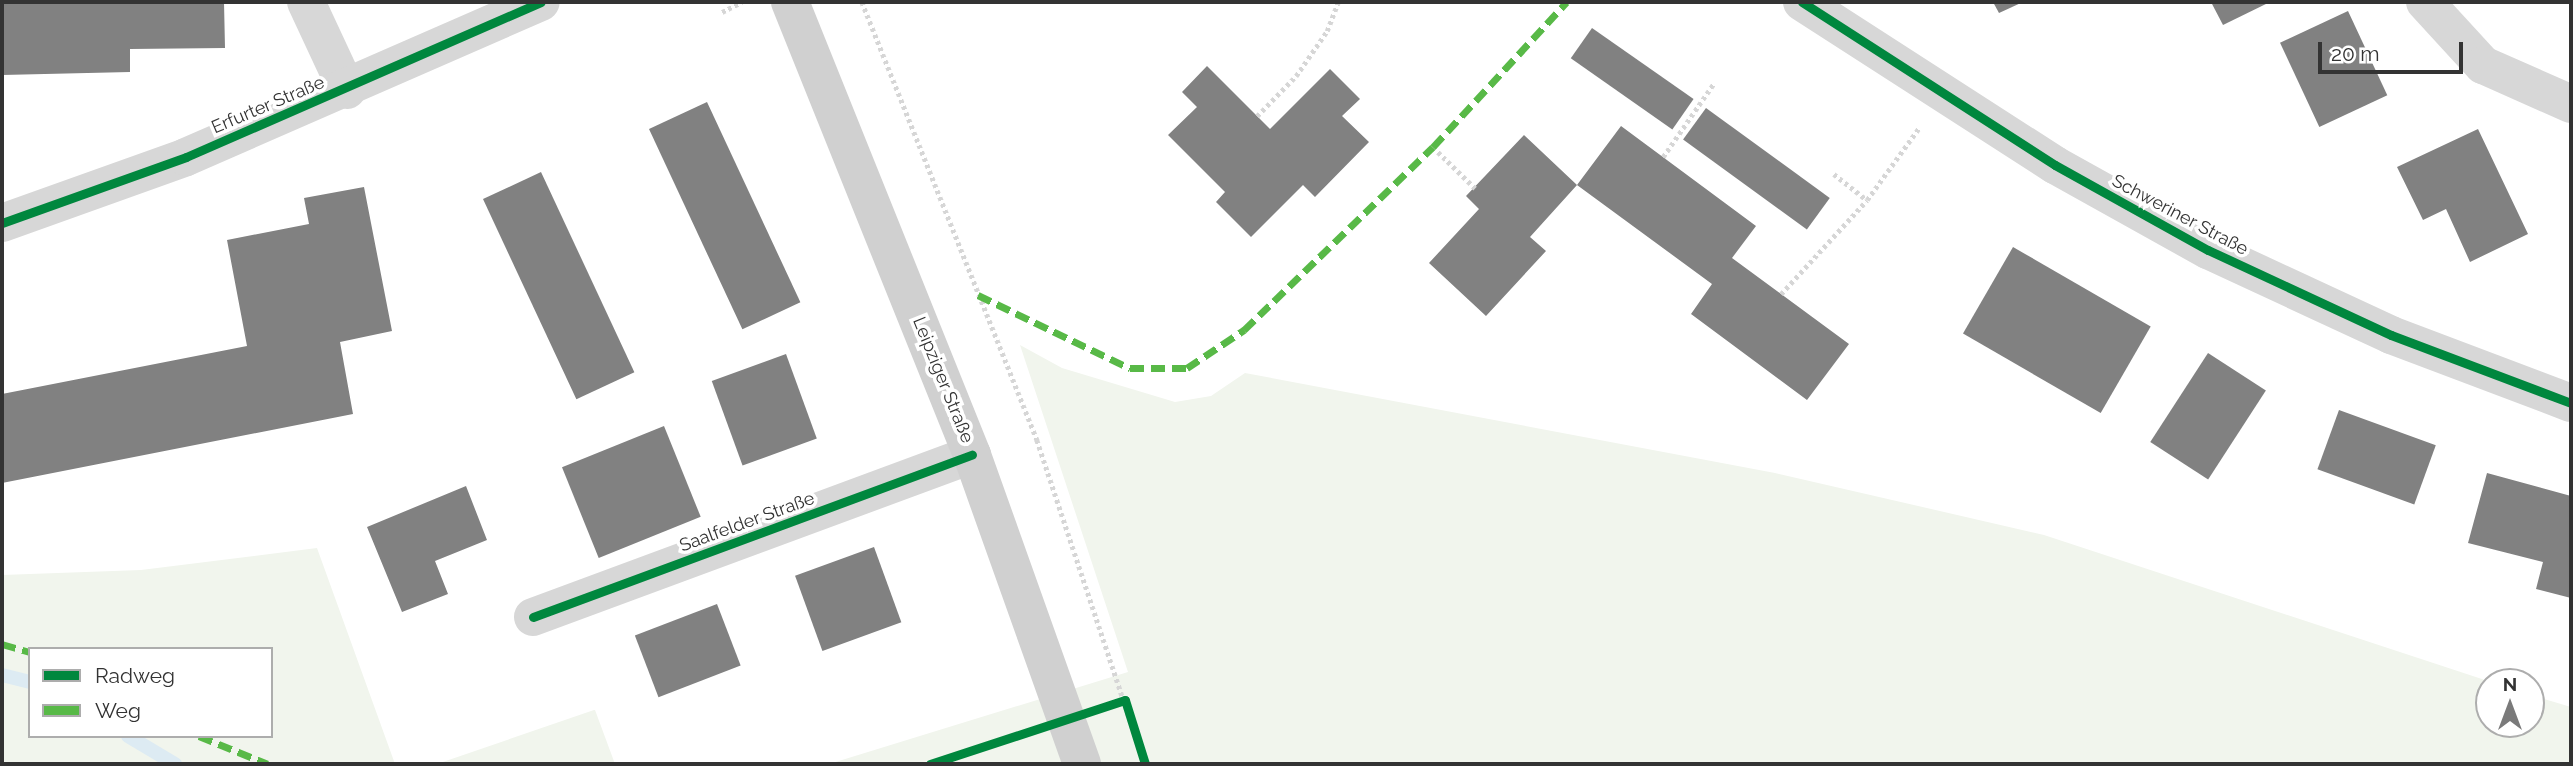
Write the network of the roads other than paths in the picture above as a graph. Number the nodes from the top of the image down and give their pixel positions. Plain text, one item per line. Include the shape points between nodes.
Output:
1 (306, 2) edge
2 (541, 2) edge
3 (790, 2) edge
4 (1802, 2) edge
5 (2425, 2) edge
6 (346, 90) junction
7 (2571, 104) edge
8 (2, 223) edge
9 (2571, 403) edge
10 (972, 455) junction
11 (533, 617) dead end
12 (1082, 764) edge

1 - 6 street
2 - 6 street, Erfurter Straße
3 - 10 main road, Leipziger Straße
4 - 9 street, Schweriner Straße via 1943,96 2208,250 2391,335
5 - 7 street via 2483,65
6 - 8 street, Erfurter Straße via 58,208
10 - 11 street, Saalfelder Straße
10 - 12 main road, Leipziger Straße

